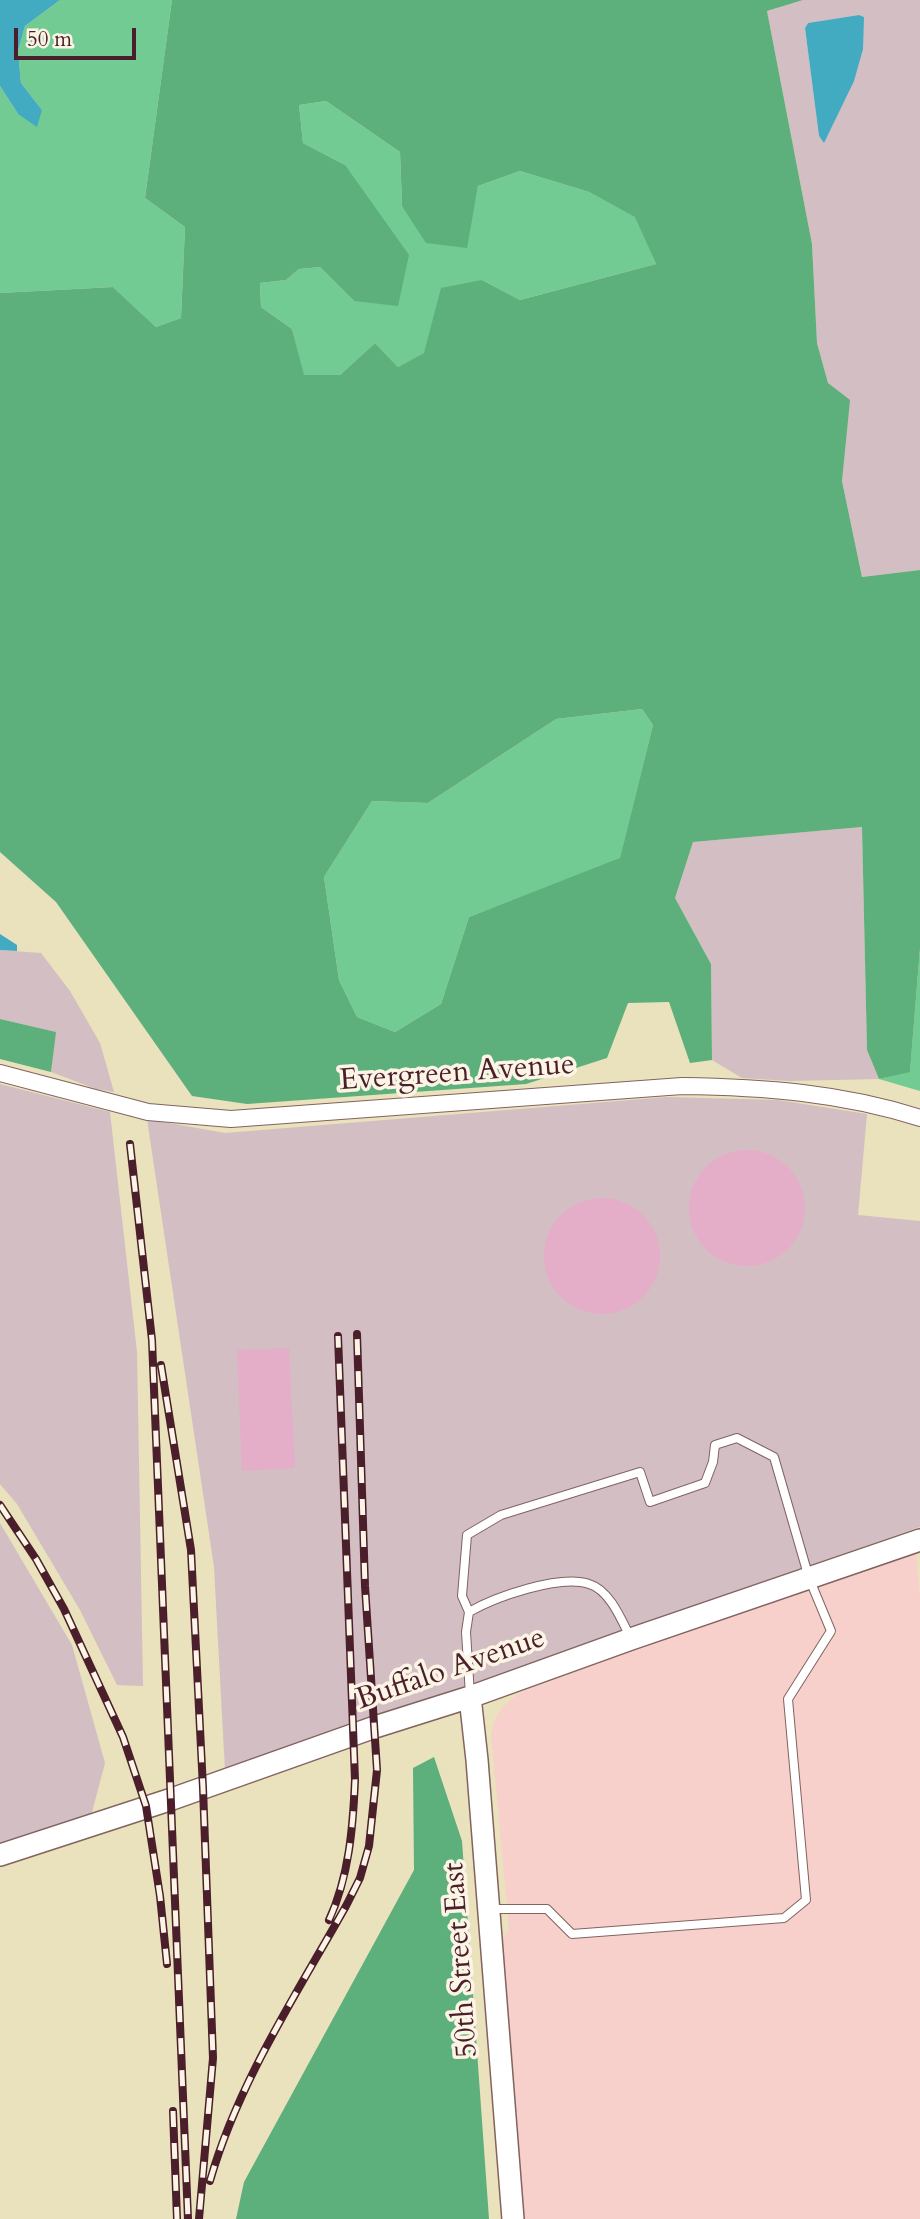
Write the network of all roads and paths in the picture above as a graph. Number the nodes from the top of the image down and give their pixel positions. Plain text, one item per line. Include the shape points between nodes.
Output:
1 (0, 1073) edge
2 (920, 1118) edge
3 (920, 1540) edge
4 (809, 1578) junction
5 (469, 1612) junction
6 (631, 1639) junction
7 (470, 1697) junction
8 (0, 1855) edge
9 (488, 1909) junction
10 (513, 2219) edge

1 - 2 street, Evergreen Avenue via 148,1112 232,1119 682,1086 747,1087 825,1096
3 - 4 street, Buffalo Avenue
4 - 5 lane via 774,1457 737,1438 715,1445 705,1483 673,1495 650,1502 640,1472 502,1515 467,1535 462,1596
4 - 6 street, Buffalo Avenue
4 - 9 lane via 831,1631 788,1699 806,1900 783,1918 572,1934 547,1909
5 - 6 lane via 487,1602 555,1582 590,1584 614,1604
5 - 7 lane
6 - 7 street, Buffalo Avenue
7 - 8 street, Buffalo Avenue
7 - 9 street, 50th Street East
9 - 10 street, 50th Street East

